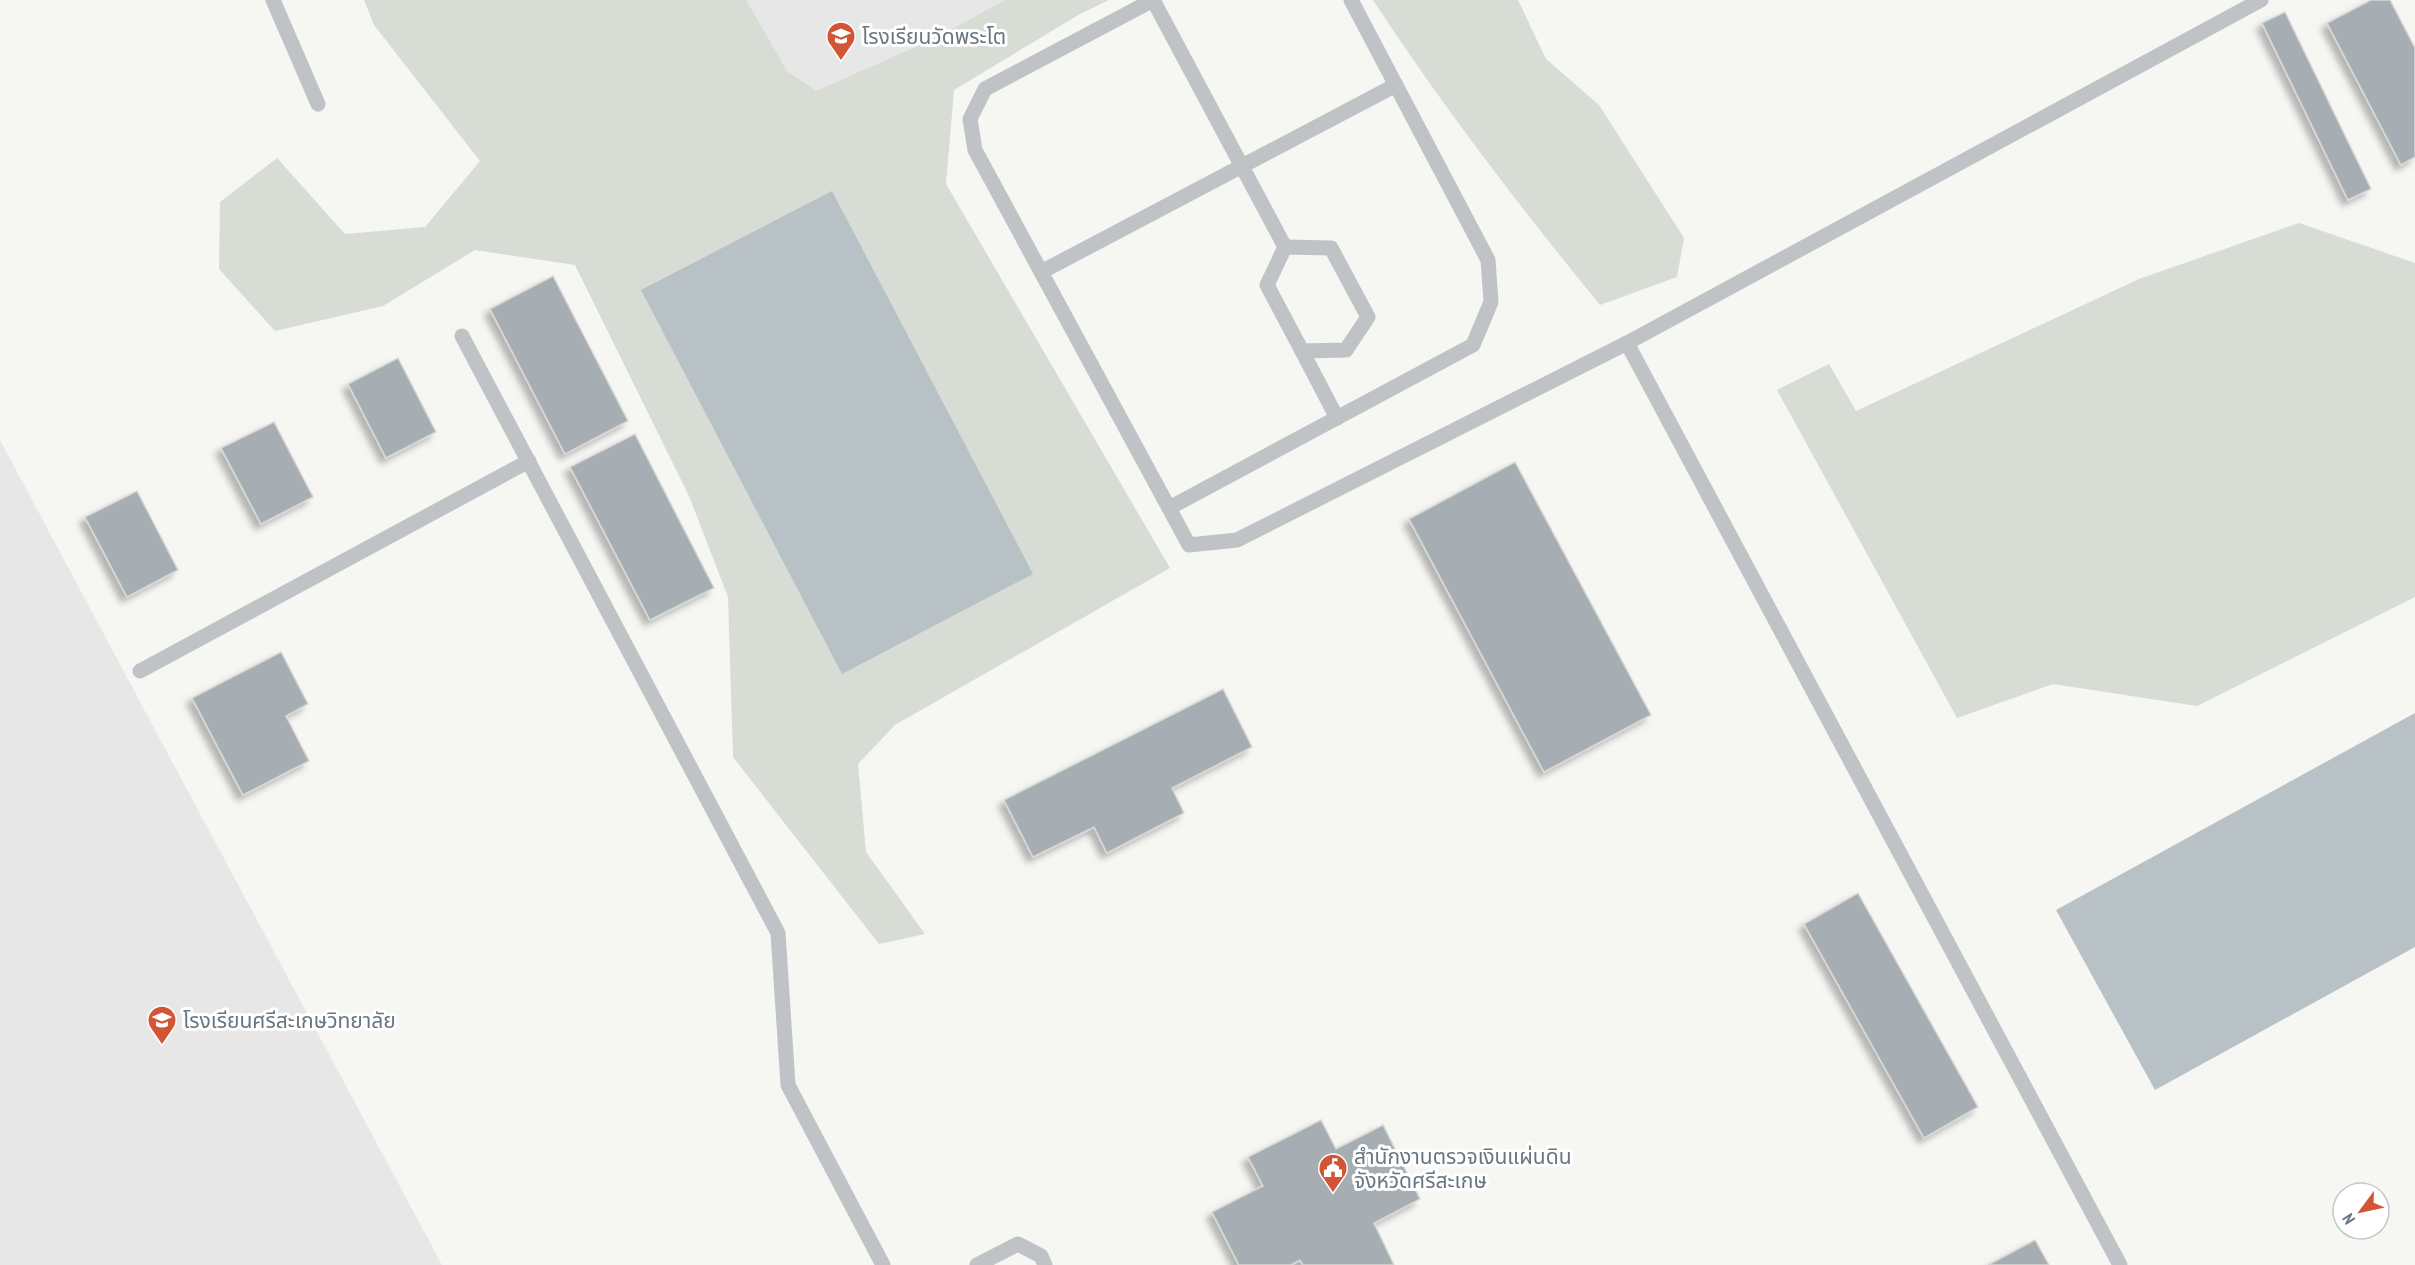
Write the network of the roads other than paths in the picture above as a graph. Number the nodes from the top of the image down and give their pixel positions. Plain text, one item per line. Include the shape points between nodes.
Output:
1 (273, 0) edge
2 (1153, 0) edge
3 (1351, 0) edge
4 (2260, 0) edge
5 (1396, 85) junction
6 (318, 104) dead end
7 (1242, 166) junction
8 (1285, 248) junction
9 (1041, 272) junction
10 (462, 336) dead end
11 (1627, 344) junction
12 (1302, 351) junction
13 (1337, 418) junction
14 (529, 461) junction
15 (1169, 508) junction
16 (140, 671) dead end
17 (883, 1265) edge
18 (977, 1265) edge
19 (1046, 1265) edge
20 (2120, 1265) edge

1 - 6 lane
2 - 7 lane
2 - 9 lane via 985,89 970,119 975,150
3 - 5 lane
4 - 11 lane
5 - 7 lane
5 - 13 lane via 1488,260 1491,302 1473,345
7 - 8 lane
7 - 9 lane
8 - 12 lane via 1267,285
8 - 12 lane via 1331,248 1368,316 1346,350
9 - 15 lane
10 - 14 lane
11 - 15 lane via 1237,540 1189,545
11 - 20 lane
12 - 13 lane
13 - 15 lane
14 - 16 lane
14 - 17 lane via 778,933 788,1085
18 - 19 lane via 1018,1244 1041,1256

